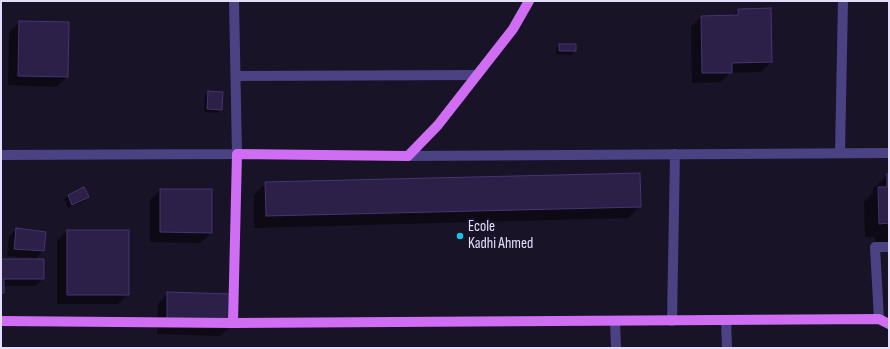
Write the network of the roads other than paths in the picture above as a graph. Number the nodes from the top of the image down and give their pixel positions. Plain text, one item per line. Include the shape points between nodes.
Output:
1 (234, 1) edge
2 (529, 1) edge
3 (843, 1) edge
4 (477, 75) junction
5 (236, 76) junction
6 (840, 153) junction
7 (889, 153) edge
8 (237, 154) junction
9 (675, 154) junction
10 (1, 155) edge
11 (408, 156) junction
12 (889, 247) edge
13 (879, 319) junction
14 (726, 320) junction
15 (1, 321) edge
16 (614, 321) junction
17 (672, 321) junction
18 (233, 323) junction
19 (889, 324) edge
20 (616, 348) edge
21 (727, 348) edge

1 - 5 street
2 - 4 main road via 513,29
3 - 6 street
4 - 5 street
4 - 11 main road via 438,125
5 - 8 street
6 - 7 street
6 - 9 street
8 - 10 street
8 - 11 main road
8 - 18 main road
9 - 11 street
9 - 17 street
12 - 13 street via 875,247
13 - 14 main road
13 - 19 main road
14 - 17 main road
14 - 21 street
15 - 18 main road
16 - 17 main road
16 - 18 main road
16 - 20 street

